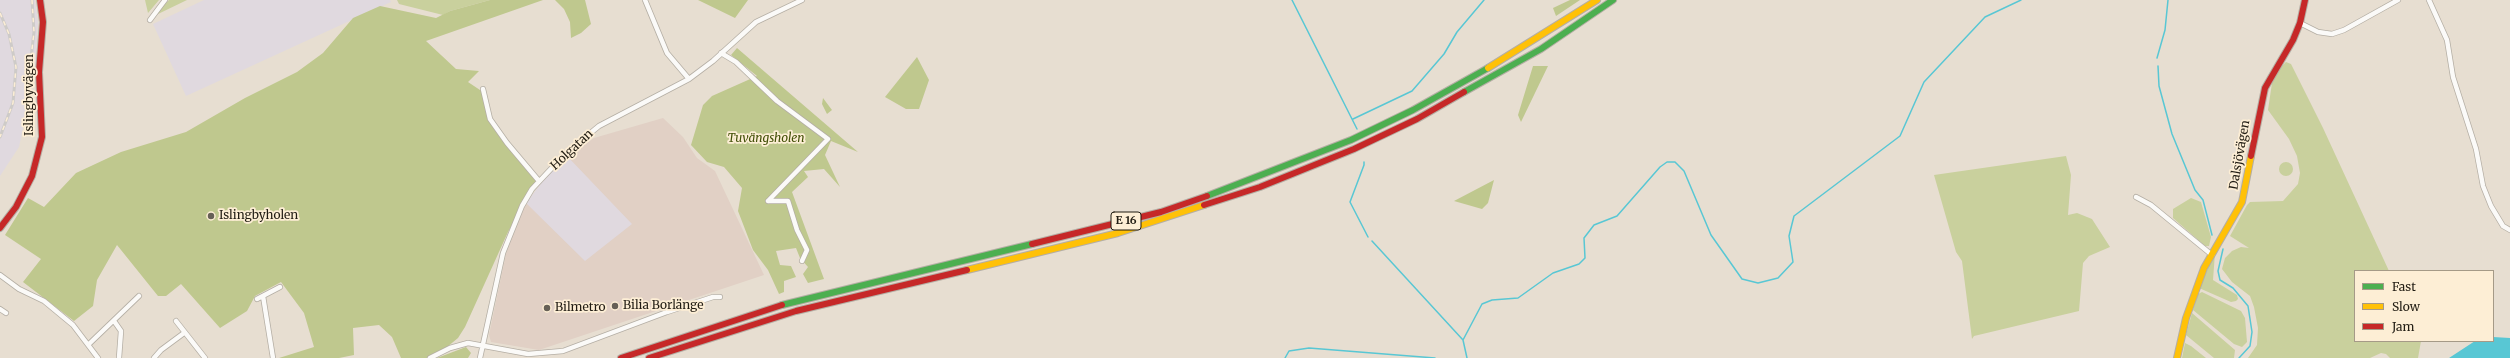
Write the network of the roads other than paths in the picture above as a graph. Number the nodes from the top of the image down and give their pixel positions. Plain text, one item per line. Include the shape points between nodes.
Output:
1 (40, 0) edge
2 (165, 0) edge
3 (645, 0) edge
4 (802, 0) edge
5 (1597, 0) edge
6 (1613, 0) edge
7 (2305, 0) edge
8 (2398, 0) edge
9 (2429, 0) edge
10 (150, 20) dead end
11 (2300, 23) junction
12 (722, 54) junction
13 (689, 79) junction
14 (483, 89) dead end
15 (539, 181) junction
16 (2136, 197) dead end
17 (0, 228) edge
18 (2510, 230) edge
19 (2212, 255) junction
20 (802, 261) dead end
21 (0, 275) edge
22 (280, 287) dead end
23 (138, 296) dead end
24 (263, 296) junction
25 (720, 297) dead end
26 (257, 299) dead end
27 (0, 309) edge
28 (6, 313) dead end
29 (114, 321) junction
30 (176, 321) dead end
31 (184, 333) junction
32 (89, 344) junction
33 (484, 345) junction
34 (98, 358) edge
35 (119, 358) edge
36 (154, 358) edge
37 (204, 358) edge
38 (273, 358) edge
39 (430, 358) edge
40 (480, 358) edge
41 (622, 358) edge
42 (649, 358) edge
43 (2177, 358) edge

1 - 17 main road, Islingbyvägen via 43,22 39,72 42,137 32,176 16,207
2 - 10 street
3 - 13 street via 668,53
4 - 12 street, Holgatan via 756,22
5 - 41 main road, E 16 via 1479,74 1413,110 1351,140 1257,178 1116,224 794,301
6 - 42 main road, E 16 via 1541,49 1417,119 1347,152 1253,190 1118,233 796,311
7 - 11 main road, Dalsjövägen
8 - 11 street via 2332,34 2318,32
9 - 18 street via 2447,40 2453,77 2476,149 2483,186 2503,226
11 - 19 main road, Dalsjövägen via 2289,48 2264,88 2242,202
12 - 13 street, Holgatan
12 - 20 street via 736,62 777,102 828,139 768,201 788,201 797,230 807,250
13 - 15 street, Holgatan via 599,126 565,154
14 - 15 street via 490,118
15 - 33 street, Holgatan via 522,206 507,241
16 - 19 street via 2151,205
19 - 43 main road, Dalsjövägen via 2194,293
21 - 32 street via 44,301 73,325
22 - 24 street
23 - 29 street
24 - 26 street
24 - 38 street
25 - 33 street via 667,312 563,351 528,354
27 - 28 street
29 - 32 street
29 - 35 street via 121,331
30 - 31 street
31 - 36 street
31 - 37 street
32 - 34 street
33 - 39 street via 462,344
33 - 40 street, Holgatan

